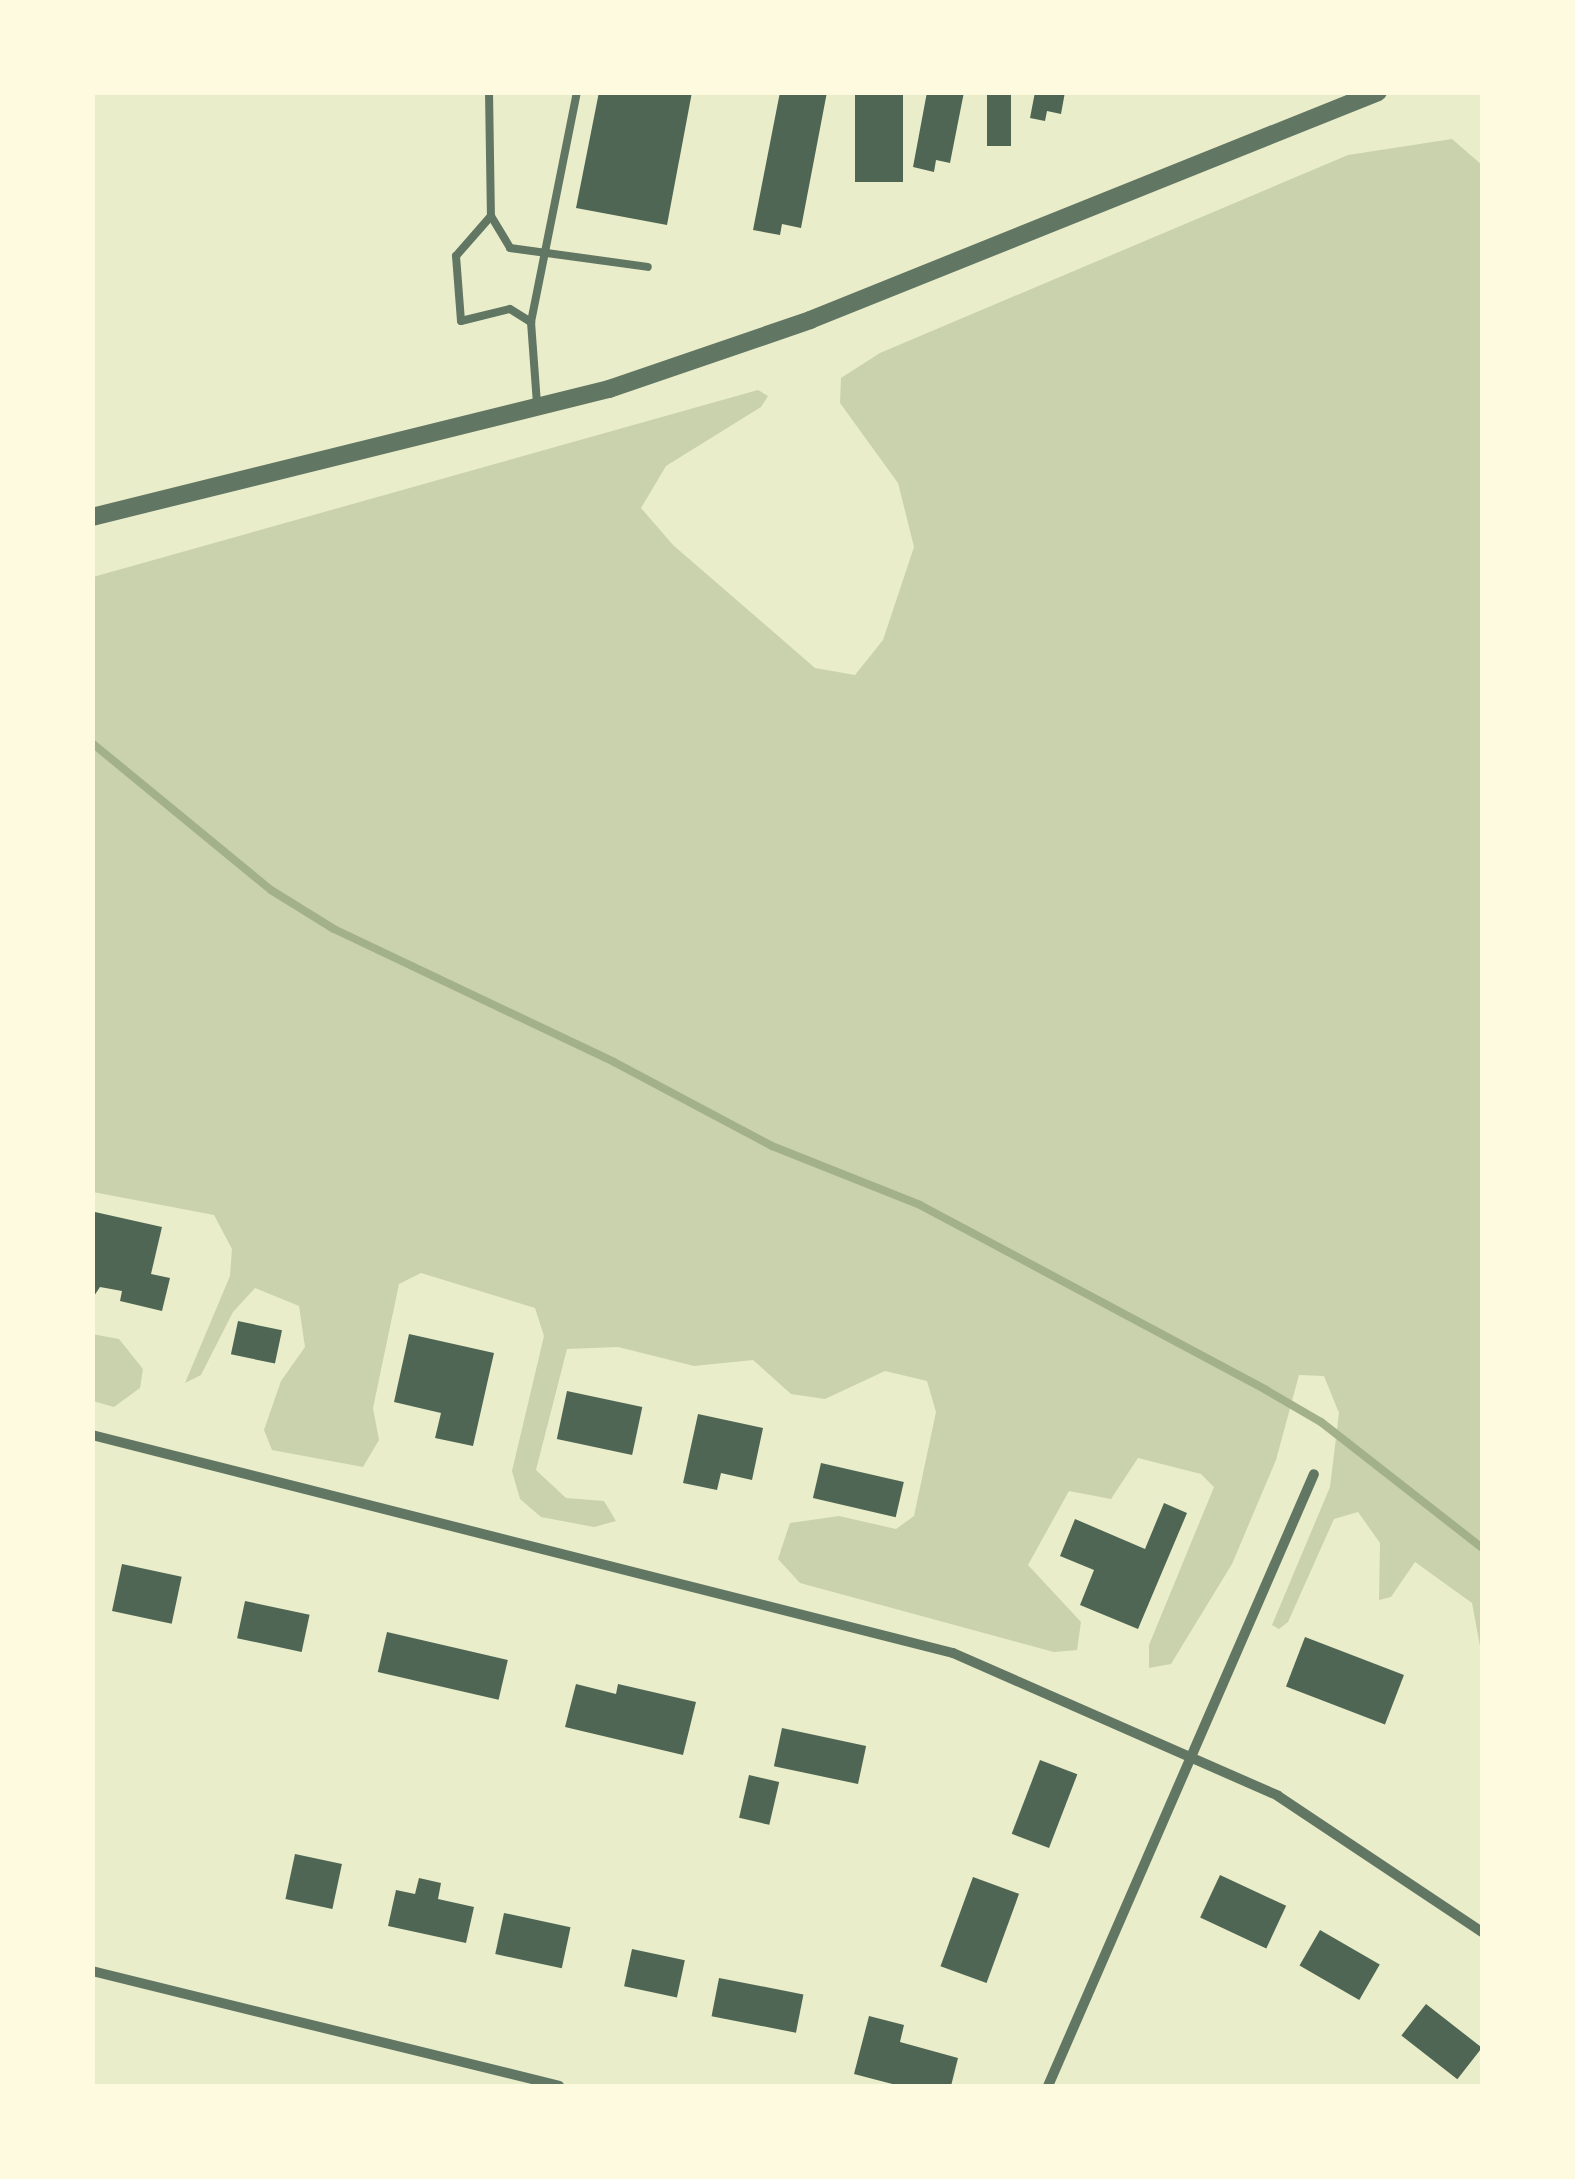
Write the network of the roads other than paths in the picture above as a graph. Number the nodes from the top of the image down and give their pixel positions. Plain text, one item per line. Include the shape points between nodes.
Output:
1 (488, 92) edge
2 (577, 92) edge
3 (1378, 92) edge
4 (491, 216) junction
5 (546, 249) junction
6 (648, 267) dead end
7 (531, 322) junction
8 (538, 408) junction
9 (92, 517) edge
10 (92, 1435) edge
11 (1314, 1474) dead end
12 (1191, 1754) junction
13 (1482, 1932) edge
14 (92, 1971) edge
15 (558, 2086) edge
16 (1048, 2086) edge

1 - 4 lane
2 - 5 lane
3 - 8 street via 810,320
4 - 5 lane via 510,248
4 - 7 lane via 456,256 460,321 510,309
5 - 6 lane
5 - 7 lane
7 - 8 lane
8 - 9 street
10 - 12 street via 904,1638
11 - 12 street
12 - 13 street via 1278,1796
12 - 16 street
14 - 15 street

